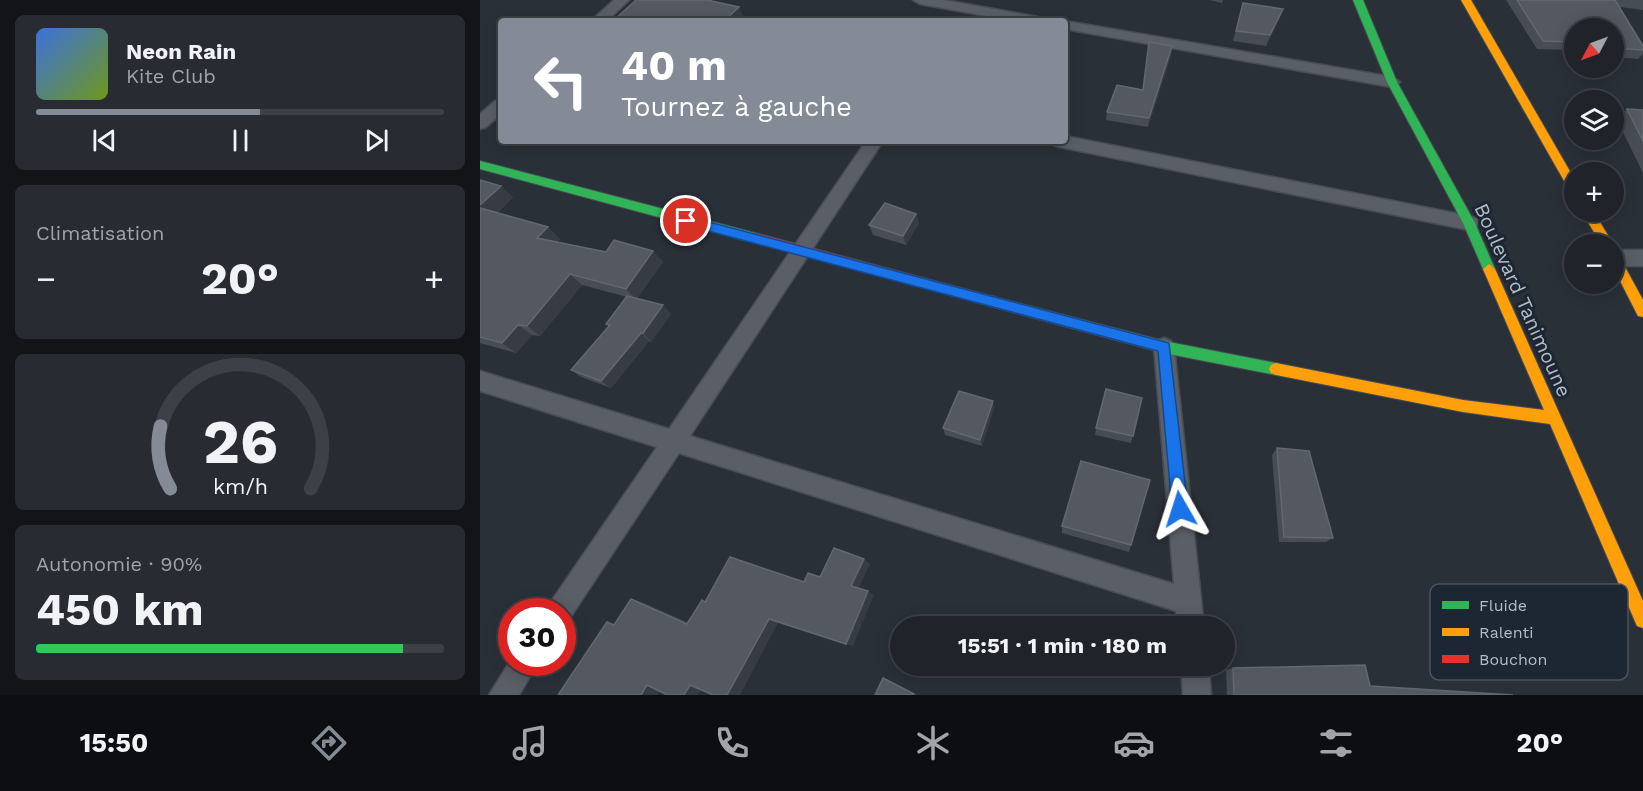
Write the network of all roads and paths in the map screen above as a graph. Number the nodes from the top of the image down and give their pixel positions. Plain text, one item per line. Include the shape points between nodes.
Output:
1 (622, 0) edge
2 (920, 0) edge
3 (1359, 0) edge
4 (1466, 0) edge
5 (964, 10) edge
6 (601, 18) edge
7 (1018, 18) edge
8 (1068, 27) edge
9 (1392, 82) junction
10 (498, 108) edge
11 (480, 123) edge
12 (1068, 143) edge
13 (873, 144) edge
14 (480, 165) edge
15 (1564, 171) edge
16 (1469, 224) junction
17 (801, 252) junction
18 (1624, 258) edge
19 (1643, 258) edge
20 (1624, 277) edge
21 (1643, 312) edge
22 (1164, 347) junction
23 (480, 381) edge
24 (1556, 418) junction
25 (674, 441) junction
26 (1627, 584) edge
27 (1628, 585) edge
28 (567, 598) edge
29 (1189, 602) junction
30 (1190, 616) edge
31 (1643, 620) edge
32 (515, 676) edge
33 (1196, 676) edge
34 (503, 695) edge
35 (1197, 695) edge

1 - 6 street
2 - 5 street
3 - 9 main road, Boulevard Tanimoune
4 - 15 main road
5 - 7 street
8 - 9 street
9 - 16 main road, Boulevard Tanimoune
10 - 11 street
12 - 16 street
13 - 17 street
14 - 17 main road
16 - 24 main road, Boulevard Tanimoune
17 - 22 main road
17 - 25 street
18 - 19 street
20 - 21 main road
22 - 24 main road via 1463,406
22 - 29 street
23 - 25 street
24 - 26 main road, Boulevard Tanimoune
25 - 28 street
25 - 29 street
27 - 31 main road, Boulevard Tanimoune
29 - 30 street
32 - 34 street
33 - 35 street

